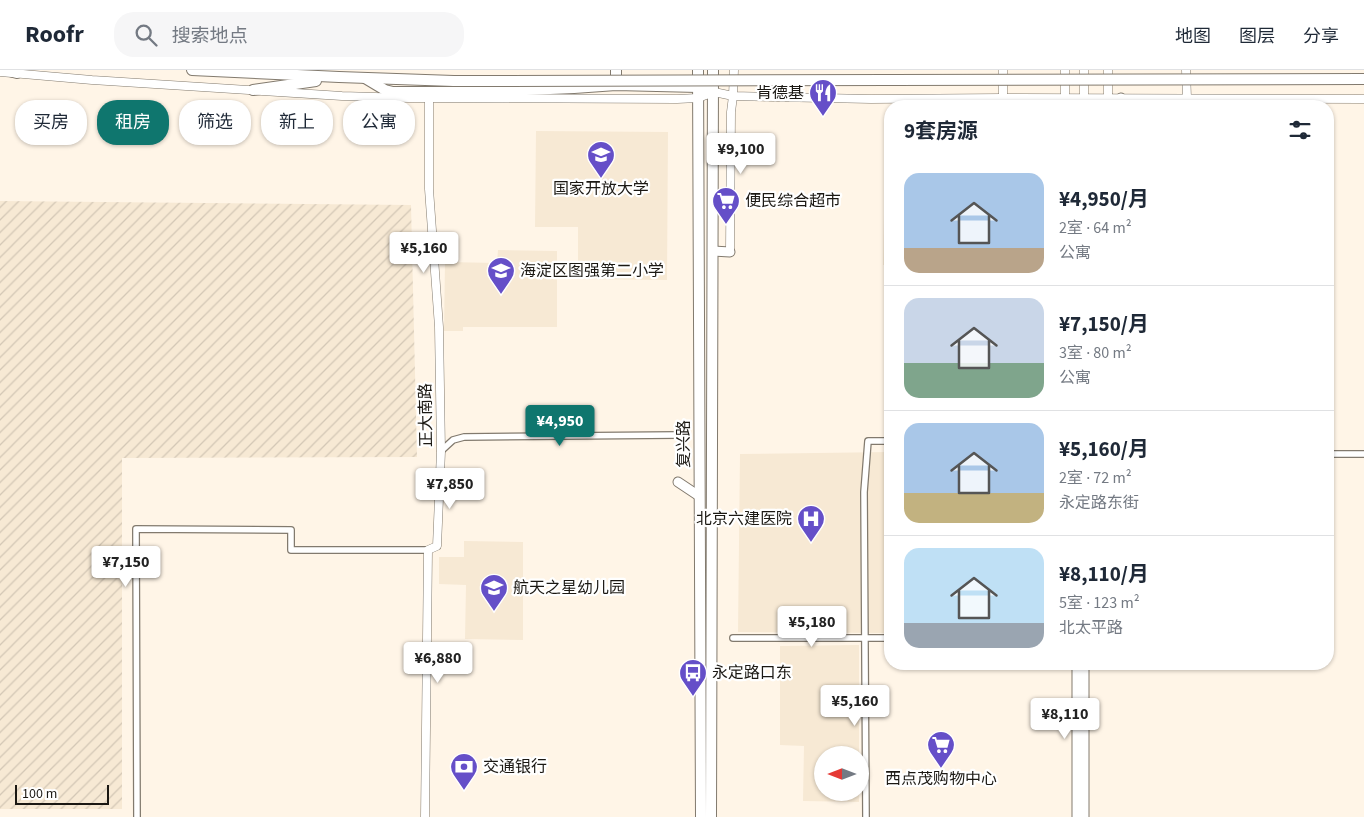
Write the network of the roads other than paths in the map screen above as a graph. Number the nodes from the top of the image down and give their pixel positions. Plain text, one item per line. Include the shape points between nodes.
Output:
1 (6, 70) edge
2 (192, 70) edge
3 (616, 70) edge
4 (698, 70) edge
5 (713, 70) edge
6 (734, 70) edge
7 (1003, 70) edge
8 (1064, 70) edge
9 (1084, 70) edge
10 (1108, 70) edge
11 (1186, 70) edge
12 (0, 72) edge
13 (18, 73) junction
14 (339, 77) junction
15 (365, 78) junction
16 (1364, 79) edge
17 (616, 85) junction
18 (698, 87) junction
19 (253, 90) junction
20 (714, 92) junction
21 (734, 96) junction
22 (429, 98) junction
23 (698, 98) junction
24 (1004, 98) junction
25 (1065, 98) junction
26 (1084, 98) junction
27 (1187, 98) junction
28 (1364, 99) edge
29 (1102, 100) edge
30 (1111, 100) edge
31 (1154, 100) edge
32 (713, 251) junction
33 (730, 252) joint
34 (677, 436) dead end
35 (884, 441) edge
36 (441, 451) junction
37 (1334, 454) edge
38 (1364, 454) edge
39 (678, 482) dead end
40 (699, 496) junction
41 (428, 550) junction
42 (733, 638) dead end
43 (866, 638) junction
44 (884, 638) edge
45 (1076, 670) edge
46 (1084, 670) edge
47 (137, 817) edge
48 (425, 817) edge
49 (701, 817) edge
50 (711, 817) edge
51 (866, 817) edge
52 (1077, 817) edge
53 (1084, 817) edge

1 - 13 highway
2 - 14 highway
3 - 17 highway
4 - 18 highway, 复兴路
5 - 20 highway, 复兴路
6 - 21 street
7 - 24 street
8 - 25 street
9 - 26 street
10 - 30 street
11 - 27 street
12 - 13 street
13 - 19 street
14 - 15 highway
14 - 19 highway
15 - 16 highway, bridge via 454,81
15 - 17 highway via 393,92 479,92
17 - 18 highway
18 - 20 highway
18 - 23 highway, 复兴路
19 - 22 street
20 - 21 street
20 - 23 street
20 - 32 highway, 复兴路
21 - 24 street
21 - 33 street via 731,112
22 - 23 street
22 - 36 street, 正大南路 via 429,189 439,327
23 - 40 highway, 复兴路
24 - 25 street
25 - 26 street
26 - 29 street
27 - 28 street
27 - 31 street
32 - 33 main road
32 - 50 highway, 复兴路
34 - 36 street via 464,437 453,440
35 - 43 street via 868,441 864,492
36 - 41 street, 正大南路 via 437,546
37 - 38 street
39 - 40 main road
40 - 49 highway, 复兴路
41 - 47 street via 291,550 291,530 136,529
41 - 48 street, 正大南路
42 - 43 street
43 - 44 street
43 - 51 street
45 - 52 main road
46 - 53 main road

